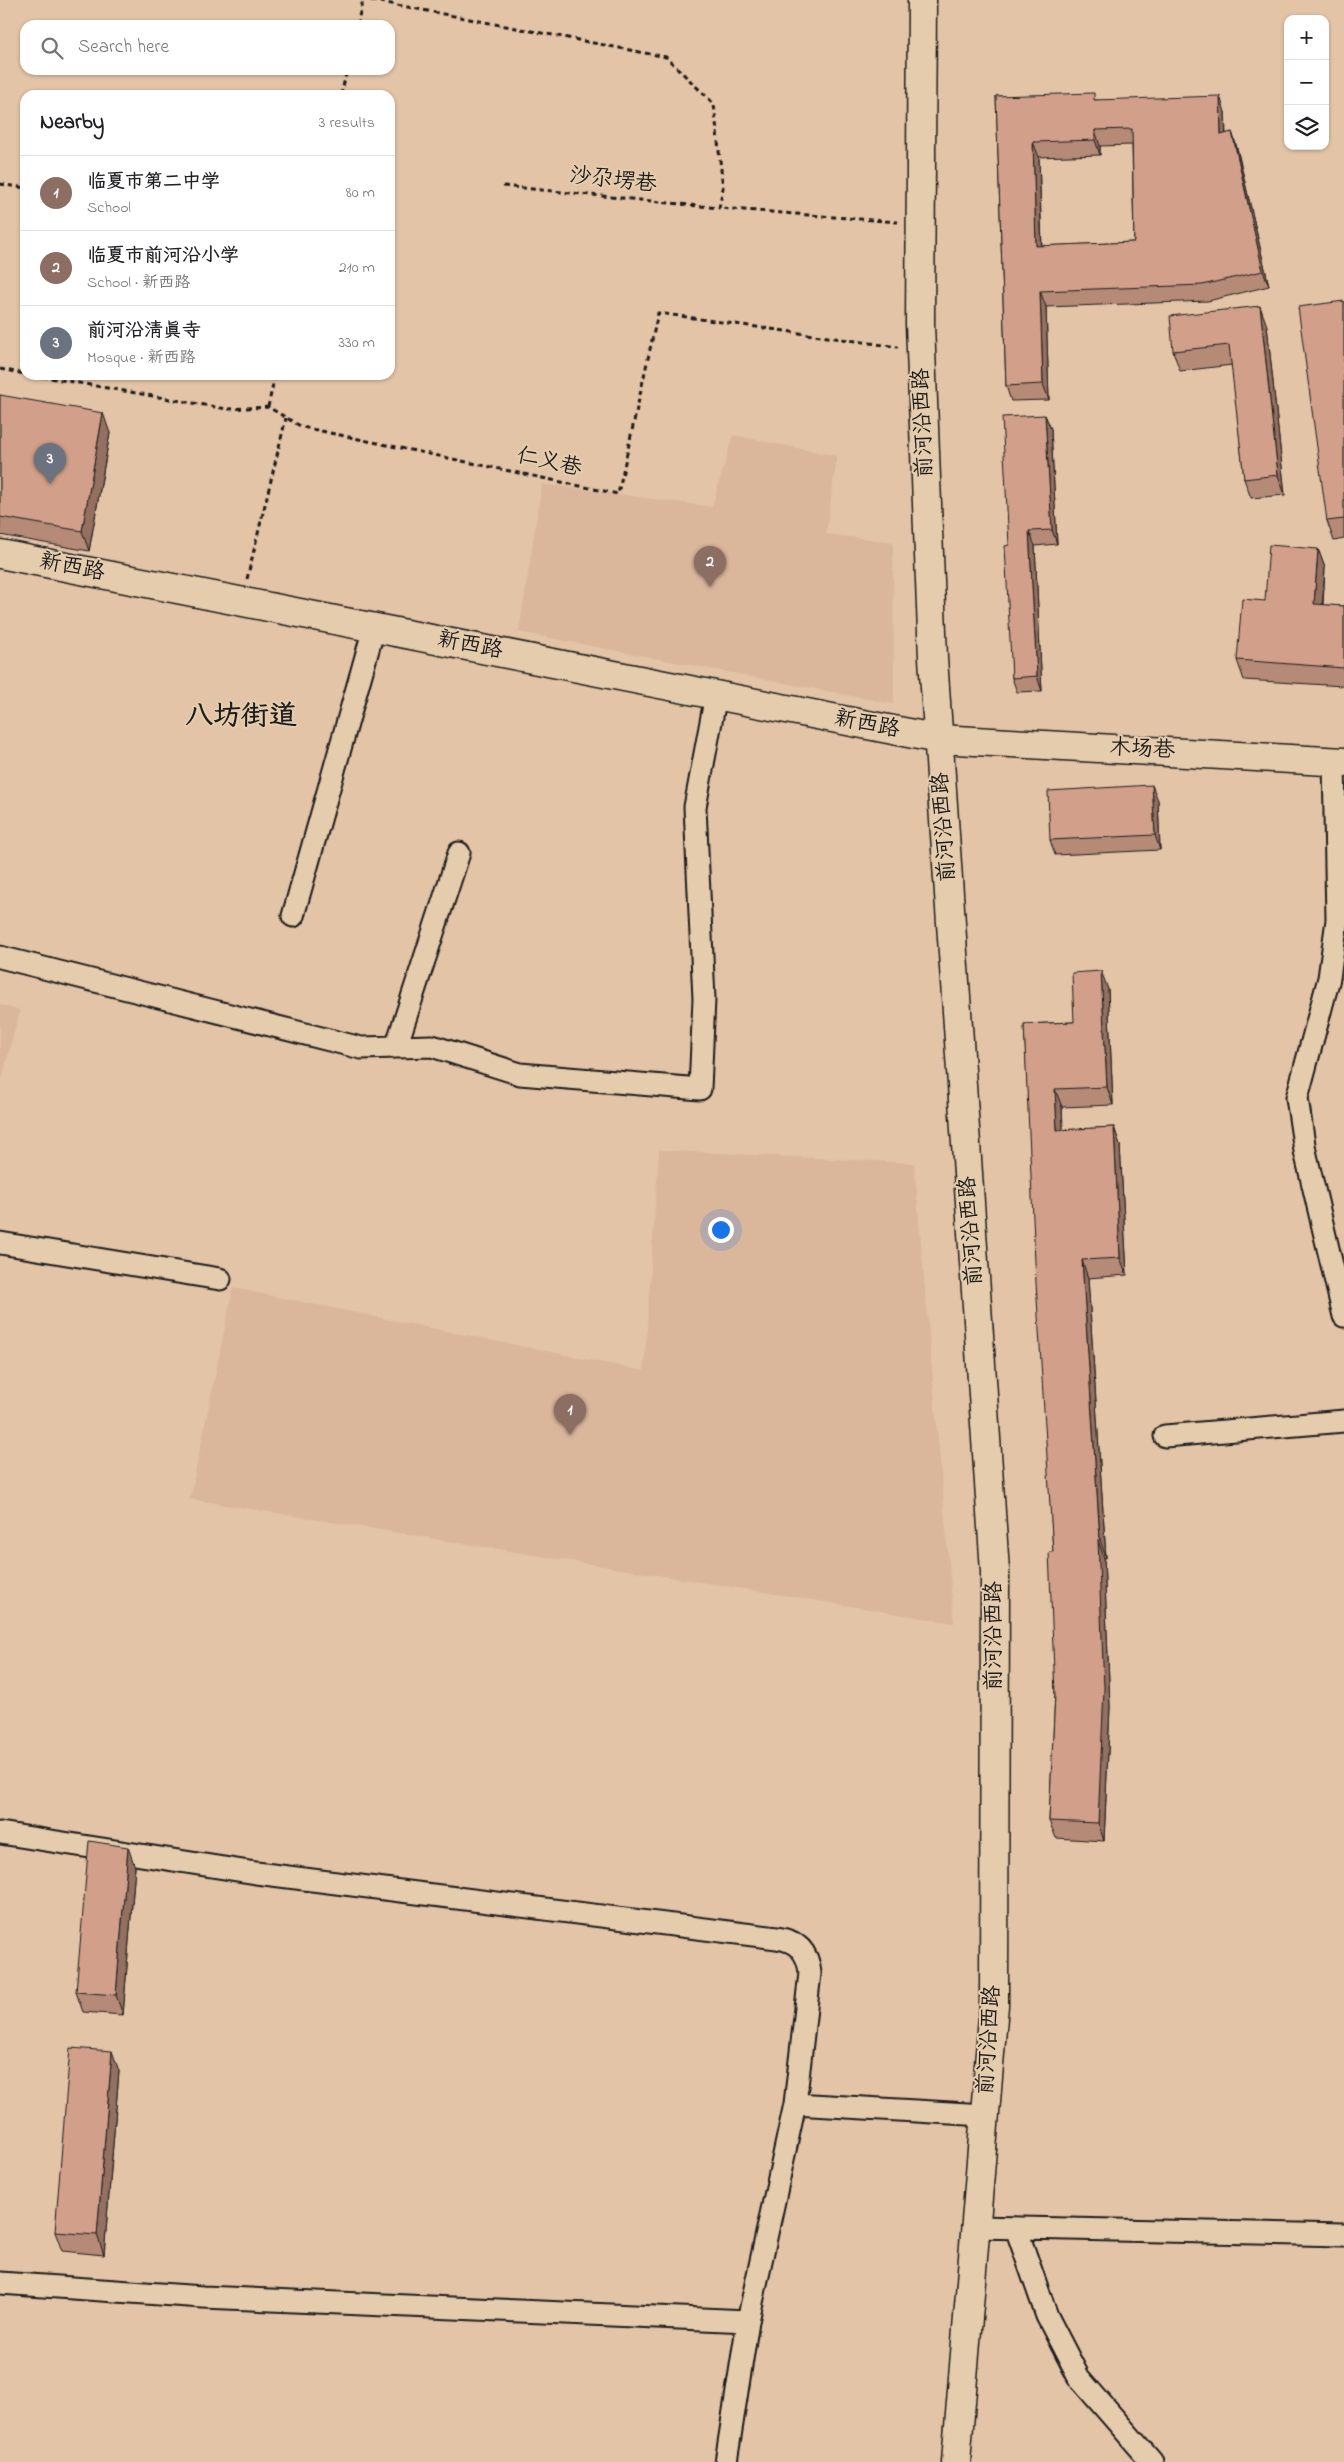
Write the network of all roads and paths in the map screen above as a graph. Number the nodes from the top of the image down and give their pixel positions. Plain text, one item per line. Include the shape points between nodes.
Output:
1 (363, 0) edge
2 (371, 0) edge
3 (922, 0) edge
4 (358, 20) edge
5 (346, 75) edge
6 (342, 90) edge
7 (0, 184) edge
8 (503, 186) dead end
9 (20, 187) edge
10 (719, 208) junction
11 (921, 223) junction
12 (921, 351) junction
13 (0, 369) edge
14 (20, 373) edge
15 (62, 380) edge
16 (275, 380) edge
17 (268, 407) junction
18 (286, 418) junction
19 (0, 554) edge
20 (241, 602) junction
21 (374, 628) junction
22 (716, 695) junction
23 (939, 739) junction
24 (1339, 761) edge
25 (459, 853) dead end
26 (292, 916) dead end
27 (0, 957) edge
28 (396, 1047) junction
29 (0, 1243) edge
30 (220, 1279) dead end
31 (1344, 1316) edge
32 (1344, 1421) edge
33 (1165, 1436) dead end
34 (0, 1833) edge
35 (795, 2104) junction
36 (985, 2115) junction
37 (975, 2227) junction
38 (1016, 2228) junction
39 (1344, 2235) edge
40 (0, 2283) edge
41 (748, 2321) junction
42 (726, 2462) edge
43 (956, 2462) edge
44 (1152, 2462) edge

1 - 4 path
2 - 10 path via 666,57 714,104 723,188
3 - 11 main road, 前河沿西路
5 - 6 path
7 - 9 path
8 - 10 path, 沙尕塄巷
10 - 11 path, 沙尕塄巷
11 - 12 main road, 前河沿西路
12 - 18 path, 仁义巷 via 658,313 618,494 302,427
12 - 23 main road, 前河沿西路
13 - 14 path
15 - 17 path via 227,409
16 - 17 path
17 - 18 path, 仁义巷
18 - 20 path
19 - 20 main road, 新西路
20 - 21 main road, 新西路
21 - 22 main road, 新西路
21 - 26 street
22 - 23 main road, 新西路
22 - 28 street via 695,807 704,999 700,1089 520,1074 432,1046
23 - 24 main road, 木场巷
23 - 36 main road, 前河沿西路 via 995,1571 994,2005
24 - 31 street via 1336,920 1329,978 1297,1098 1305,1151
25 - 28 street
27 - 28 street via 361,1048
29 - 30 street
32 - 33 street
34 - 35 street via 256,1873 788,1940 805,1952 810,1972
35 - 36 street
35 - 41 street
36 - 37 main road, 前河沿西路
37 - 38 street
37 - 43 main road, 前河沿西路
38 - 39 street
38 - 44 street via 1047,2316 1078,2378
40 - 41 street via 213,2297
41 - 42 street

